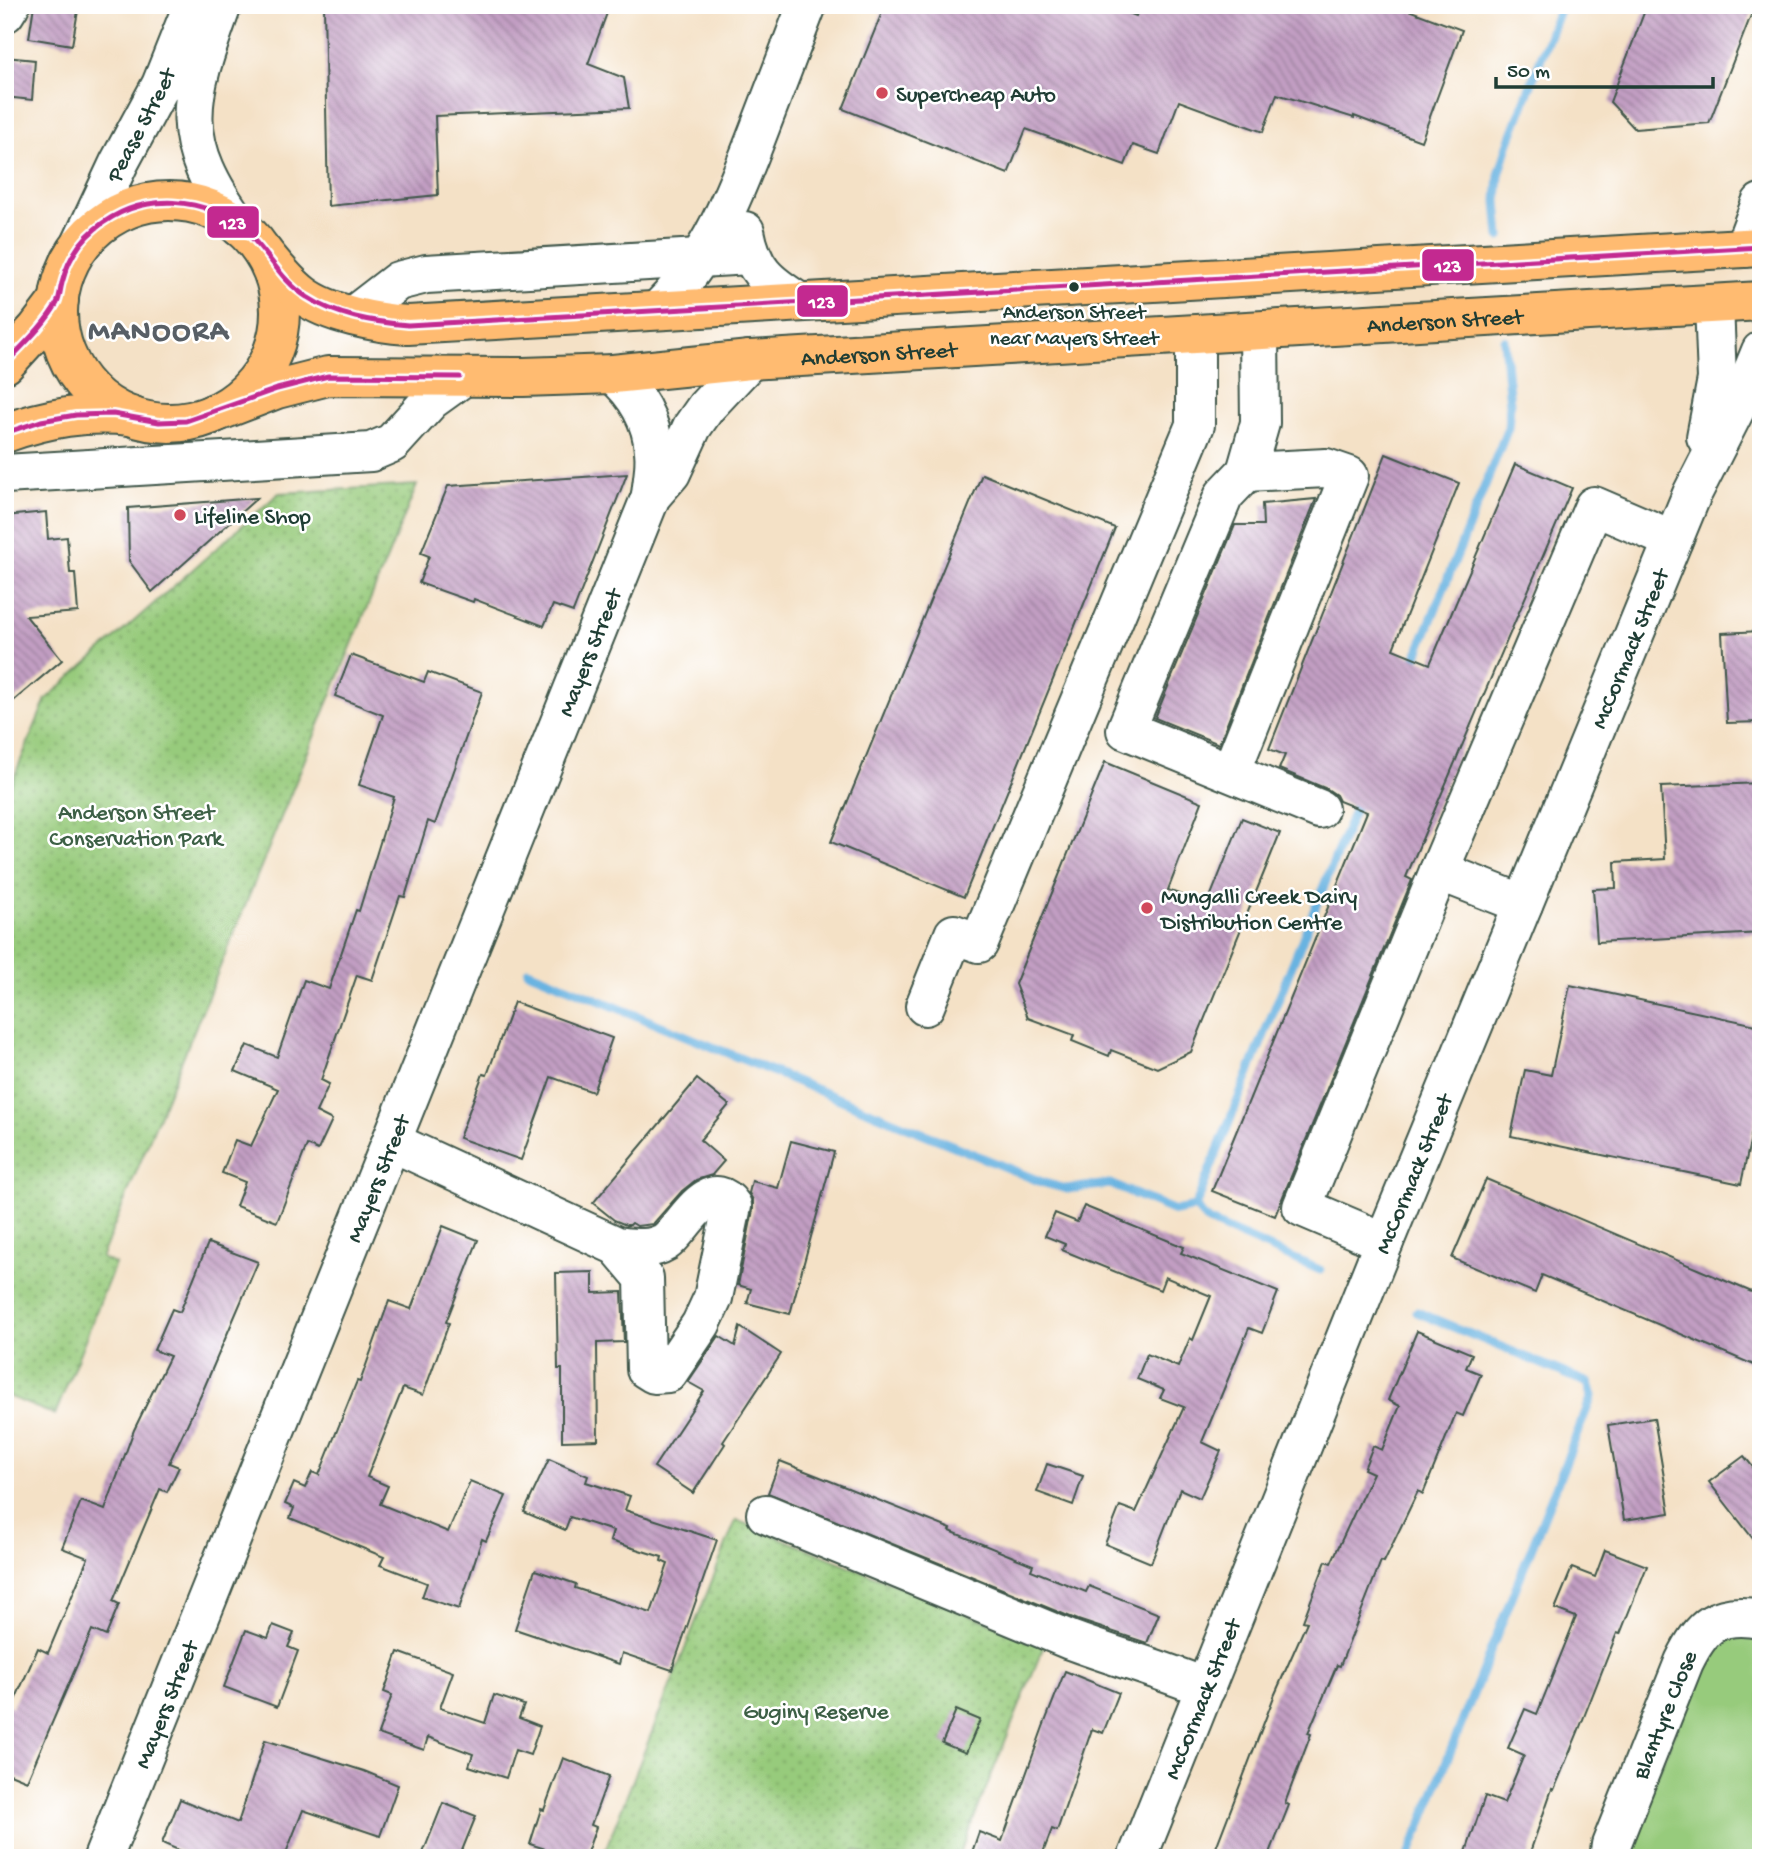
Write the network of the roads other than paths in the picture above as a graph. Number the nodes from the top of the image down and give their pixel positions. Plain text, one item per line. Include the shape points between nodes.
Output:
1 (10, 5) edge
2 (193, 5) edge
3 (222, 5) edge
4 (807, 5) edge
5 (5, 13) edge
6 (737, 188) junction
7 (1761, 203) edge
8 (251, 239) junction
9 (82, 242) junction
10 (1753, 247) edge
11 (750, 255) junction
12 (701, 258) junction
13 (59, 300) junction
14 (1761, 301) edge
15 (799, 302) junction
16 (1714, 304) junction
17 (659, 310) junction
18 (354, 315) junction
19 (1259, 332) junction
20 (1195, 336) junction
21 (1761, 351) edge
22 (750, 360) junction
23 (5, 364) edge
24 (613, 374) junction
25 (463, 377) junction
26 (212, 414) junction
27 (133, 416) junction
28 (5, 433) edge
29 (1246, 472) junction
30 (5, 474) edge
31 (1694, 490) junction
32 (651, 496) junction
33 (1673, 540) junction
34 (1231, 772) junction
35 (1319, 809) dead end
36 (1439, 871) junction
37 (1522, 904) junction
38 (925, 1006) dead end
39 (391, 1142) junction
40 (1384, 1242) junction
41 (617, 1246) dead end
42 (766, 1514) dead end
43 (1761, 1619) edge
44 (1206, 1688) junction
45 (103, 1858) edge
46 (1137, 1858) edge
47 (1609, 1858) edge

1 - 5 street
2 - 9 street, Pease Street via 162,85
3 - 8 street, Pease Street via 195,85 192,119 206,174
4 - 6 street
6 - 11 street
6 - 12 street
7 - 10 street, McCormack Street
8 - 9 main road via 210,209 158,201 124,210
8 - 18 main road via 304,296
8 - 26 main road via 274,276 280,303 279,331 264,369 247,391
9 - 13 main road via 69,264
10 - 15 main road
10 - 16 main road, McCormack Street
11 - 12 street
11 - 15 street via 764,277
12 - 17 street
12 - 18 street via 426,274 398,281
13 - 23 main road
13 - 27 main road via 59,329 75,371 106,403
14 - 16 main road, Anderson Street
15 - 17 main road
16 - 19 main road, Anderson Street
16 - 31 street, McCormack Street via 1716,394
17 - 18 main road via 408,325
19 - 20 main road, Anderson Street
19 - 29 street via 1260,424
20 - 22 main road, Anderson Street
20 - 38 street via 1195,425 979,943 954,934
21 - 31 street, McCormack Street
22 - 24 main road, Anderson Street
22 - 32 street, Mayers Street via 706,407 671,473
24 - 25 main road, Anderson Street
24 - 32 street, Mayers Street via 638,401 649,429 655,453
25 - 26 main road, Anderson Street via 328,376 276,389
25 - 30 street via 431,400 392,443 371,452
26 - 27 main road via 173,422
27 - 28 main road via 59,416
29 - 34 street via 1224,495 1126,730
29 - 34 street via 1326,468 1349,476
31 - 33 street, McCormack Street
32 - 39 street, Mayers Street
33 - 36 street via 1594,506
33 - 37 street, McCormack Street
34 - 35 street
36 - 37 street
36 - 40 street via 1301,1206
37 - 40 street, McCormack Street
39 - 41 street
39 - 45 street, Mayers Street
40 - 44 street, McCormack Street
42 - 44 street via 1070,1640
43 - 47 street, Blantyre Close via 1730,1616 1710,1624 1696,1637
44 - 46 street, McCormack Street

